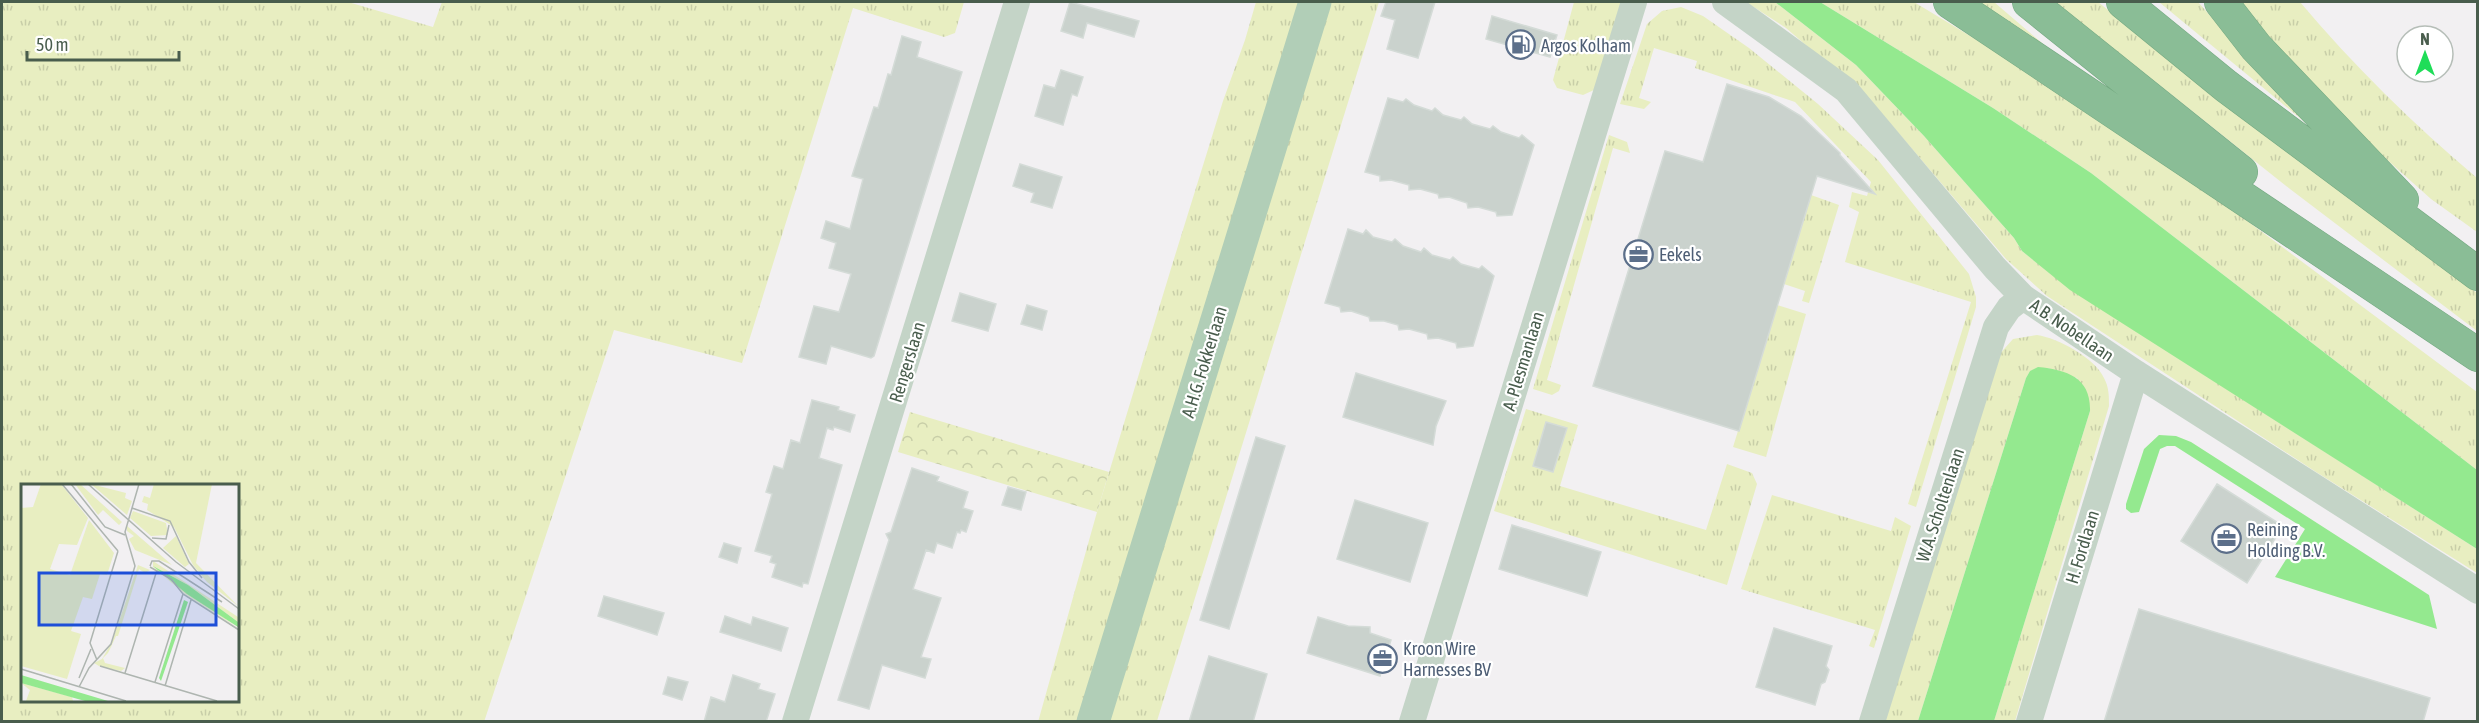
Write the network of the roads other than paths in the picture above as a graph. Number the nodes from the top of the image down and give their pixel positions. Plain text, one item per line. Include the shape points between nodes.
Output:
1 (1017, 2) edge
2 (1315, 2) edge
3 (1634, 2) edge
4 (1725, 2) edge
5 (1950, 2) edge
6 (2029, 2) edge
7 (2123, 2) edge
8 (2222, 2) edge
9 (2451, 255) junction
10 (2478, 274) edge
11 (2023, 297) junction
12 (2414, 310) junction
13 (2478, 355) edge
14 (2136, 374) junction
15 (2478, 591) edge
16 (795, 722) edge
17 (1093, 722) edge
18 (1412, 722) edge
19 (1872, 722) edge
20 (2029, 722) edge

1 - 16 street, Rengerslaan
2 - 17 main road, A.H.G. Fokkerlaan
3 - 18 street, A. Plesmanlaan
4 - 11 street, A.B. Nobellaan via 1846,90
5 - 12 highway
6 - 12 highway
7 - 9 highway via 2226,86
8 - 9 highway via 2256,47 2369,163
9 - 10 highway
11 - 14 street, A.B. Nobellaan
11 - 19 street, W.A. Scholtenlaan via 2009,308 1996,327
12 - 13 highway
14 - 15 street, A.B. Nobellaan
14 - 20 street, H. Fordlaan

